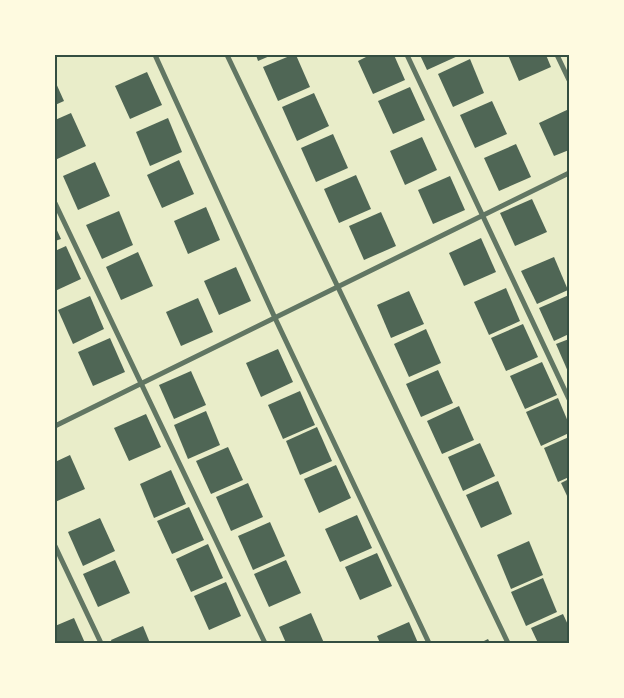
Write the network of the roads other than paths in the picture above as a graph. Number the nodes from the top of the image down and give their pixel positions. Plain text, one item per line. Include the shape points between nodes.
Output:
1 (155, 55) edge
2 (227, 55) edge
3 (407, 55) edge
4 (557, 55) edge
5 (569, 80) edge
6 (569, 174) edge
7 (55, 203) edge
8 (483, 216) junction
9 (338, 287) junction
10 (275, 318) junction
11 (142, 384) junction
12 (569, 399) edge
13 (55, 426) edge
14 (55, 546) edge
15 (101, 643) edge
16 (265, 643) edge
17 (429, 643) edge
18 (508, 643) edge

1 - 10 street
2 - 9 street
3 - 8 street
4 - 5 street
6 - 8 street
7 - 11 street
8 - 9 street
8 - 12 street
9 - 10 street
9 - 18 street
10 - 11 street
10 - 17 street
11 - 13 street
11 - 16 street
14 - 15 street

